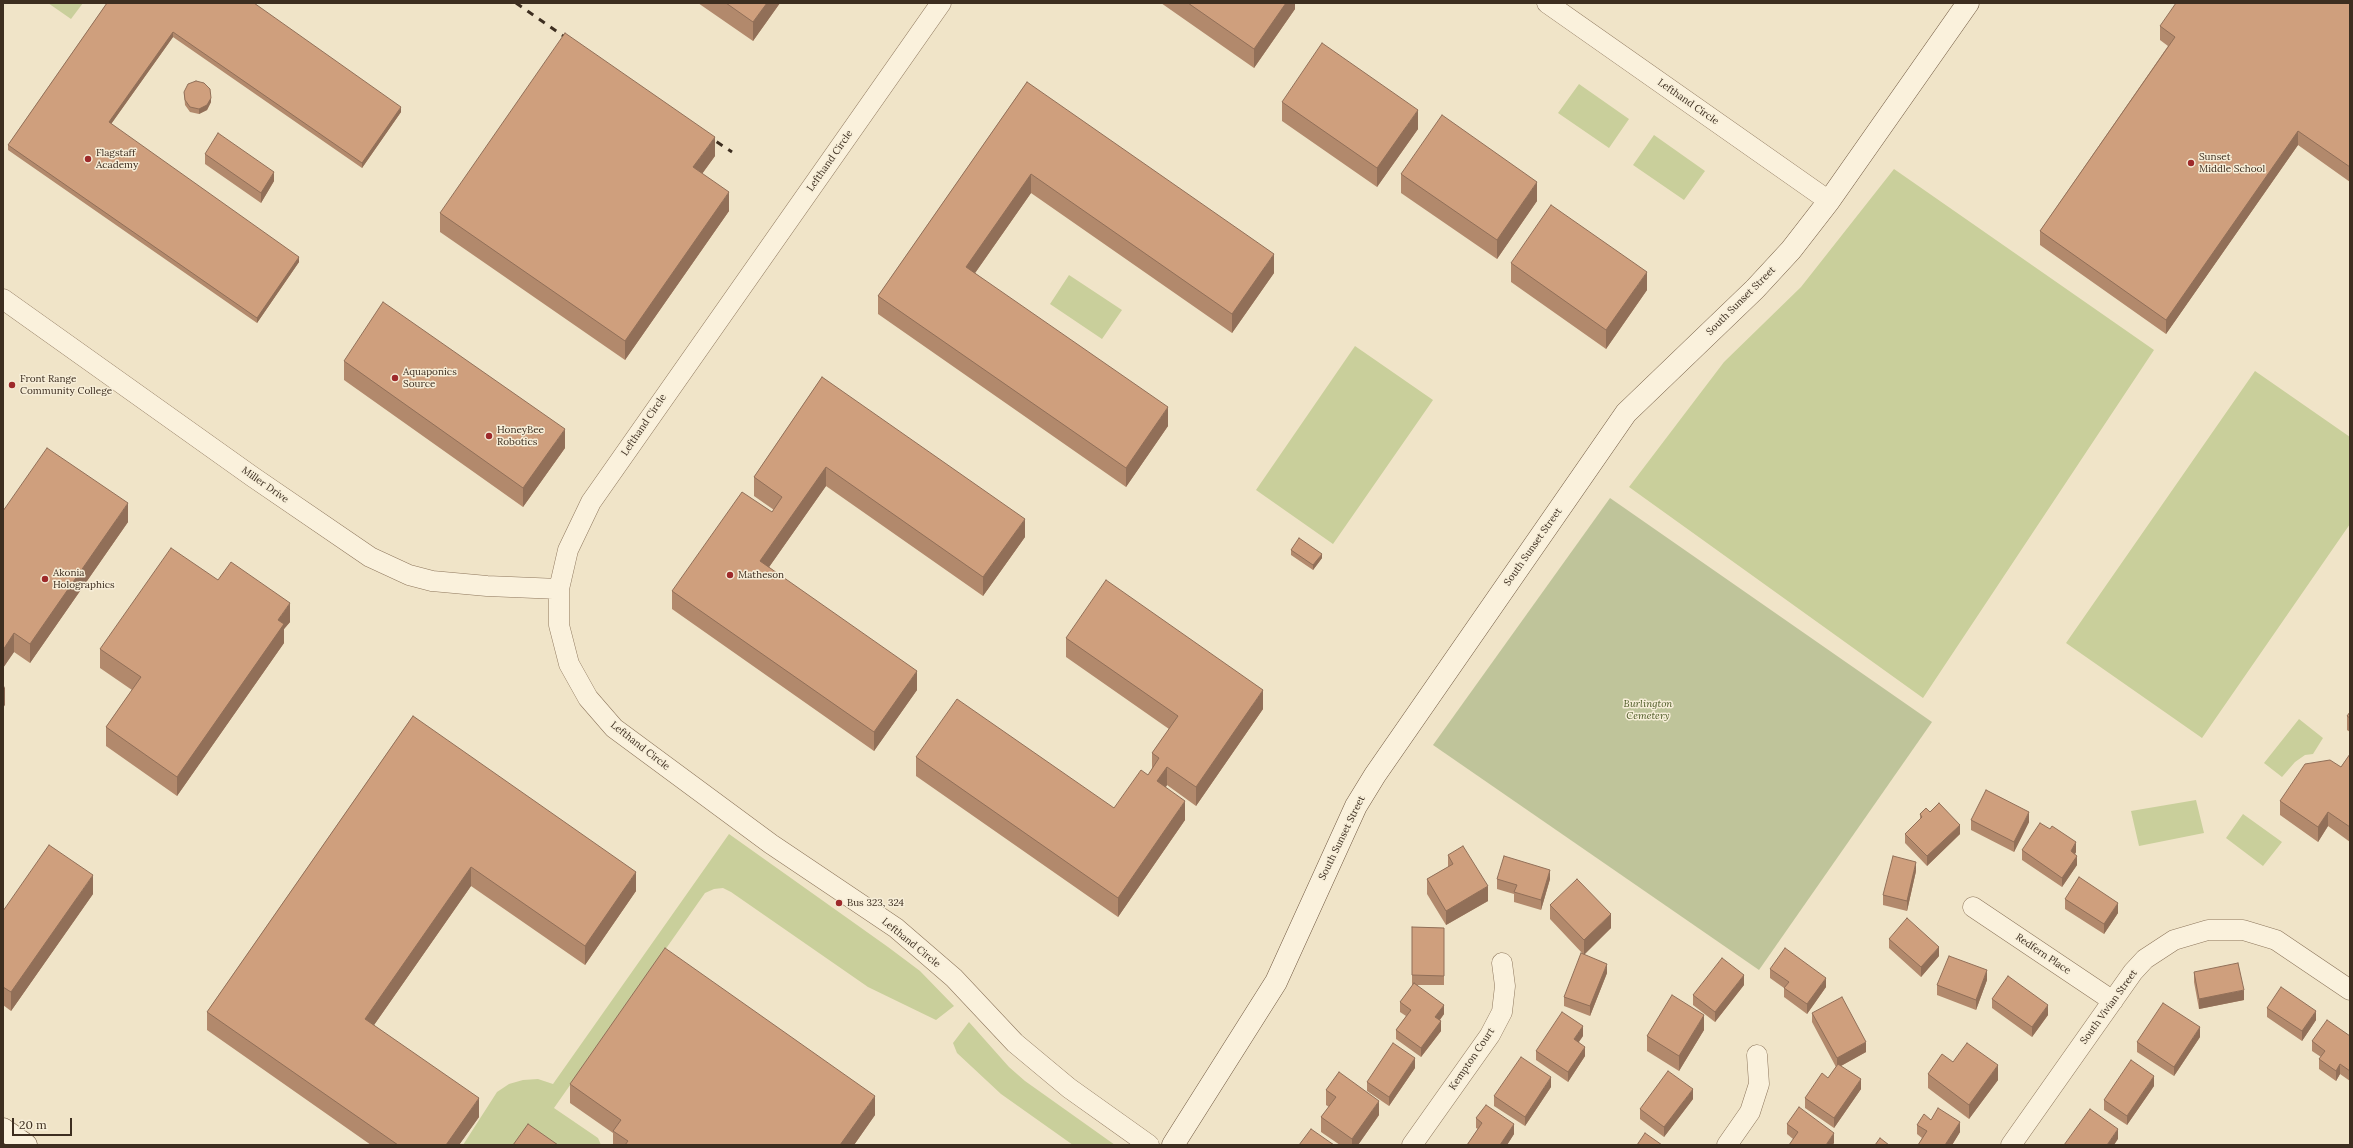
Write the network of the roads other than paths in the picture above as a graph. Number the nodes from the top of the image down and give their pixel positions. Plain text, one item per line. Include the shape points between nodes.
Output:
1 (941, 3) edge
2 (1547, 3) edge
3 (1968, 3) edge
4 (1829, 201) junction
5 (3, 299) edge
6 (559, 588) junction
7 (1973, 907) dead end
8 (1502, 963) dead end
9 (2350, 990) edge
10 (2112, 1001) junction
11 (1757, 1055) dead end
12 (3, 1129) edge
13 (26, 1145) edge
14 (1149, 1145) edge
15 (1173, 1145) edge
16 (1412, 1145) edge
17 (1727, 1145) edge
18 (2011, 1145) edge

1 - 6 street, Lefthand Circle via 591,502 568,550
2 - 4 street, Lefthand Circle
3 - 4 street, South Sunset Street
4 - 15 street, South Sunset Street via 1791,250 1626,413 1618,424 1359,800 1332,854 1276,982
5 - 6 street, Miller Drive via 370,557 409,575 432,581
6 - 14 street, Lefthand Circle via 560,625 569,664 588,698 614,728 771,844 896,928 954,978 1021,1048 1069,1088
7 - 10 street, Redfern Place
8 - 16 street, Kempton Court via 1505,986 1502,1012 1490,1035
9 - 10 street, South Vivian Street via 2276,940 2243,930 2208,930 2174,940 2145,959
10 - 18 street, South Vivian Street
11 - 17 street via 1759,1084 1750,1112
12 - 13 street

